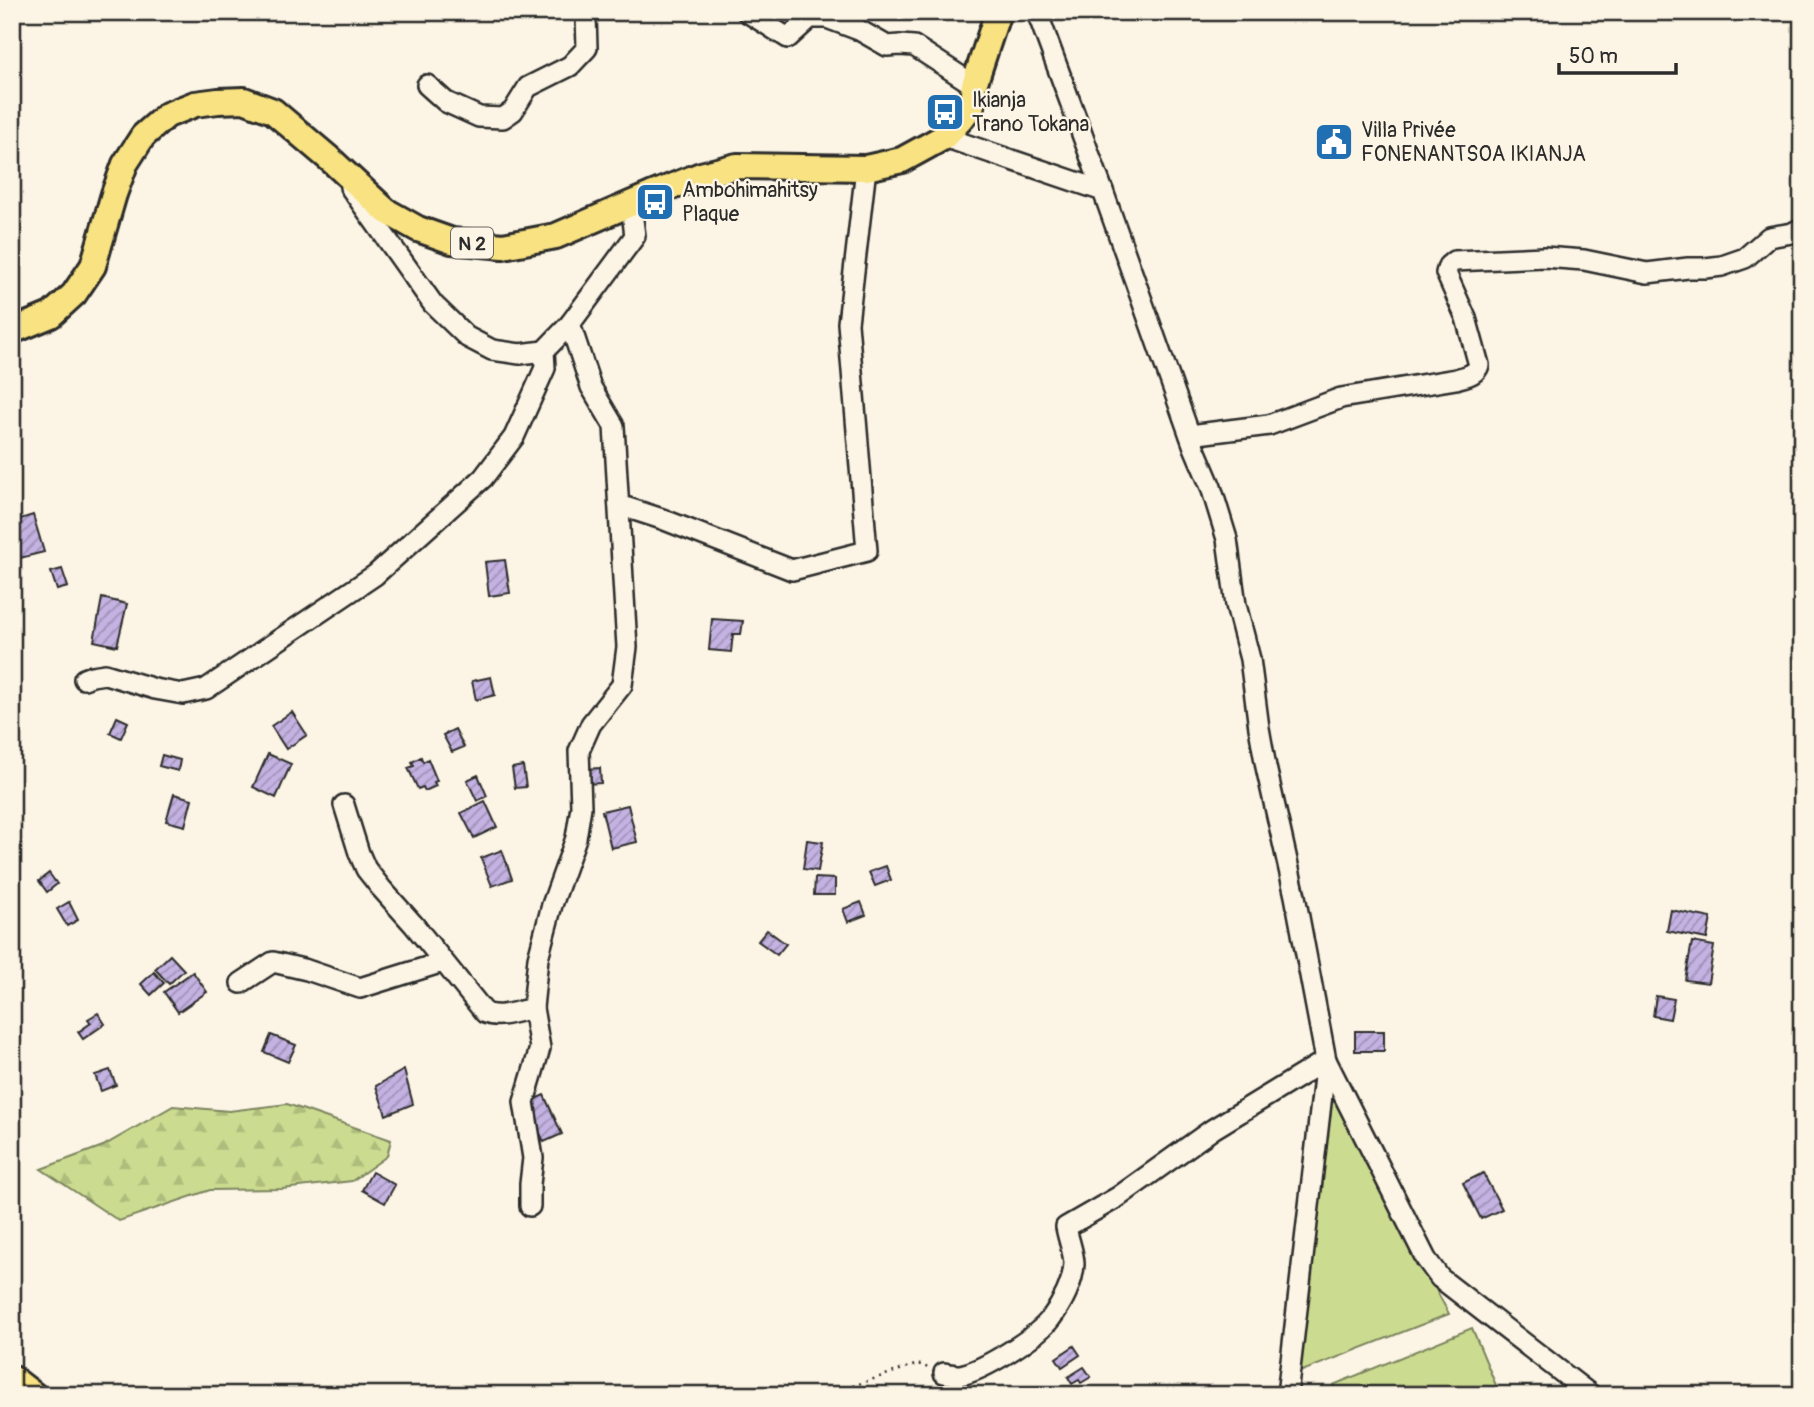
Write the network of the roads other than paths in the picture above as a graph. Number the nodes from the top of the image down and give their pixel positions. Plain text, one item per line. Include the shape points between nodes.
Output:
1 (588, 12) edge
2 (747, 12) edge
3 (998, 12) edge
4 (1037, 12) edge
5 (427, 85) dead end
6 (974, 85) junction
7 (944, 136) junction
8 (332, 161) junction
9 (866, 168) junction
10 (1103, 191) junction
11 (631, 204) junction
12 (1802, 228) edge
13 (570, 324) junction
14 (12, 331) edge
15 (544, 351) junction
16 (1190, 435) junction
17 (619, 505) junction
18 (84, 679) dead end
19 (344, 806) dead end
20 (443, 962) junction
21 (241, 983) dead end
22 (533, 1008) junction
23 (1326, 1060) junction
24 (530, 1206) dead end
25 (944, 1373) road end
26 (12, 1378) edge
27 (34, 1395) edge
28 (1287, 1395) edge
29 (1591, 1395) edge

1 - 5 street via 587,48 570,66 528,87 503,118 479,117 446,103
2 - 6 street via 788,38 810,18 827,18 887,46 914,46
3 - 6 main road, N 2
4 - 10 street
6 - 7 main road, N 2 via 972,104
7 - 9 main road, N 2 via 902,160
7 - 10 street
8 - 11 main road, N 2 via 386,211 452,241 503,246 556,236
8 - 14 main road, N 2 via 273,111 244,100 195,104 167,115 143,136 125,164 93,265 74,294 51,315
8 - 15 street via 433,304 467,337 492,350
9 - 11 main road, N 2 via 737,166 701,175
9 - 17 street via 848,323 867,551 792,570
10 - 16 street
11 - 13 street via 635,236
12 - 16 street via 1769,237 1745,258 1705,268 1647,273 1544,257 1454,261 1446,273 1466,318 1479,365 1472,374 1341,398 1269,425
13 - 15 street
13 - 17 street via 592,387 614,426
15 - 18 street via 545,368 514,437 483,478 375,575 206,689 183,694 104,674
16 - 23 street via 1227,539 1266,767
17 - 22 street via 627,646 622,685 590,724 579,751 581,807 576,838 538,958
19 - 20 street via 366,869
20 - 21 street via 360,988 273,962
20 - 22 street via 485,1013 500,1015
22 - 24 street via 540,1048 524,1102 533,1157
23 - 25 street via 1066,1227 1074,1264 1064,1298 1051,1319 980,1368 959,1375
23 - 28 street
23 - 29 street via 1426,1259 1440,1278
26 - 27 main road

